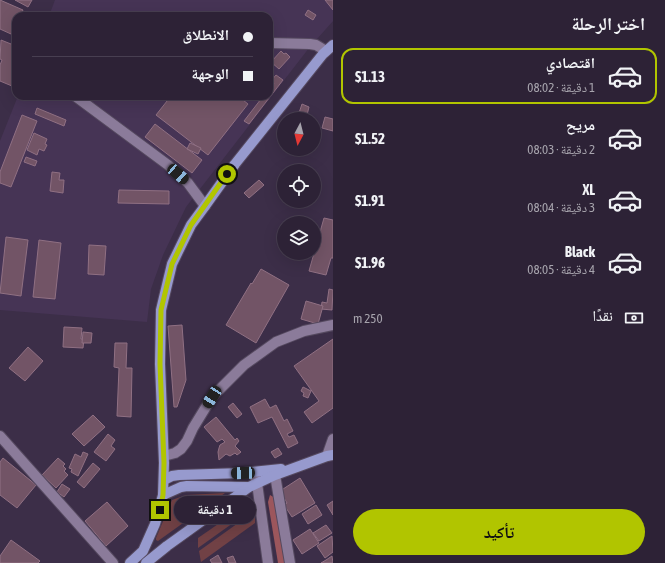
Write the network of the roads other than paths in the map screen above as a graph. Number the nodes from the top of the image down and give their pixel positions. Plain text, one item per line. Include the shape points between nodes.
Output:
1 (273, 43) edge
2 (329, 48) edge
3 (79, 100) edge
4 (205, 206) junction
5 (333, 325) edge
6 (0, 436) edge
7 (333, 439) edge
8 (330, 455) edge
9 (164, 456) junction
10 (297, 467) junction
11 (253, 472) junction
12 (275, 475) junction
13 (164, 480) junction
14 (253, 485) junction
15 (163, 495) junction
16 (113, 563) edge
17 (130, 563) edge
18 (146, 563) edge
19 (268, 563) edge
20 (290, 563) edge

1 - 2 street via 310,44
2 - 4 main road via 235,164
3 - 4 street via 168,165 188,183
4 - 9 main road via 191,225 172,264 161,310 160,364
5 - 9 street via 304,331 276,342 244,365 212,397 181,449
6 - 16 street
7 - 8 street
8 - 10 main road
9 - 13 main road
10 - 11 main road
10 - 12 main road
11 - 13 main road via 179,475
11 - 14 street
12 - 14 main road
12 - 20 street
13 - 15 main road
14 - 15 main road via 187,486
14 - 18 main road
14 - 19 street
15 - 17 main road via 155,524 143,552

